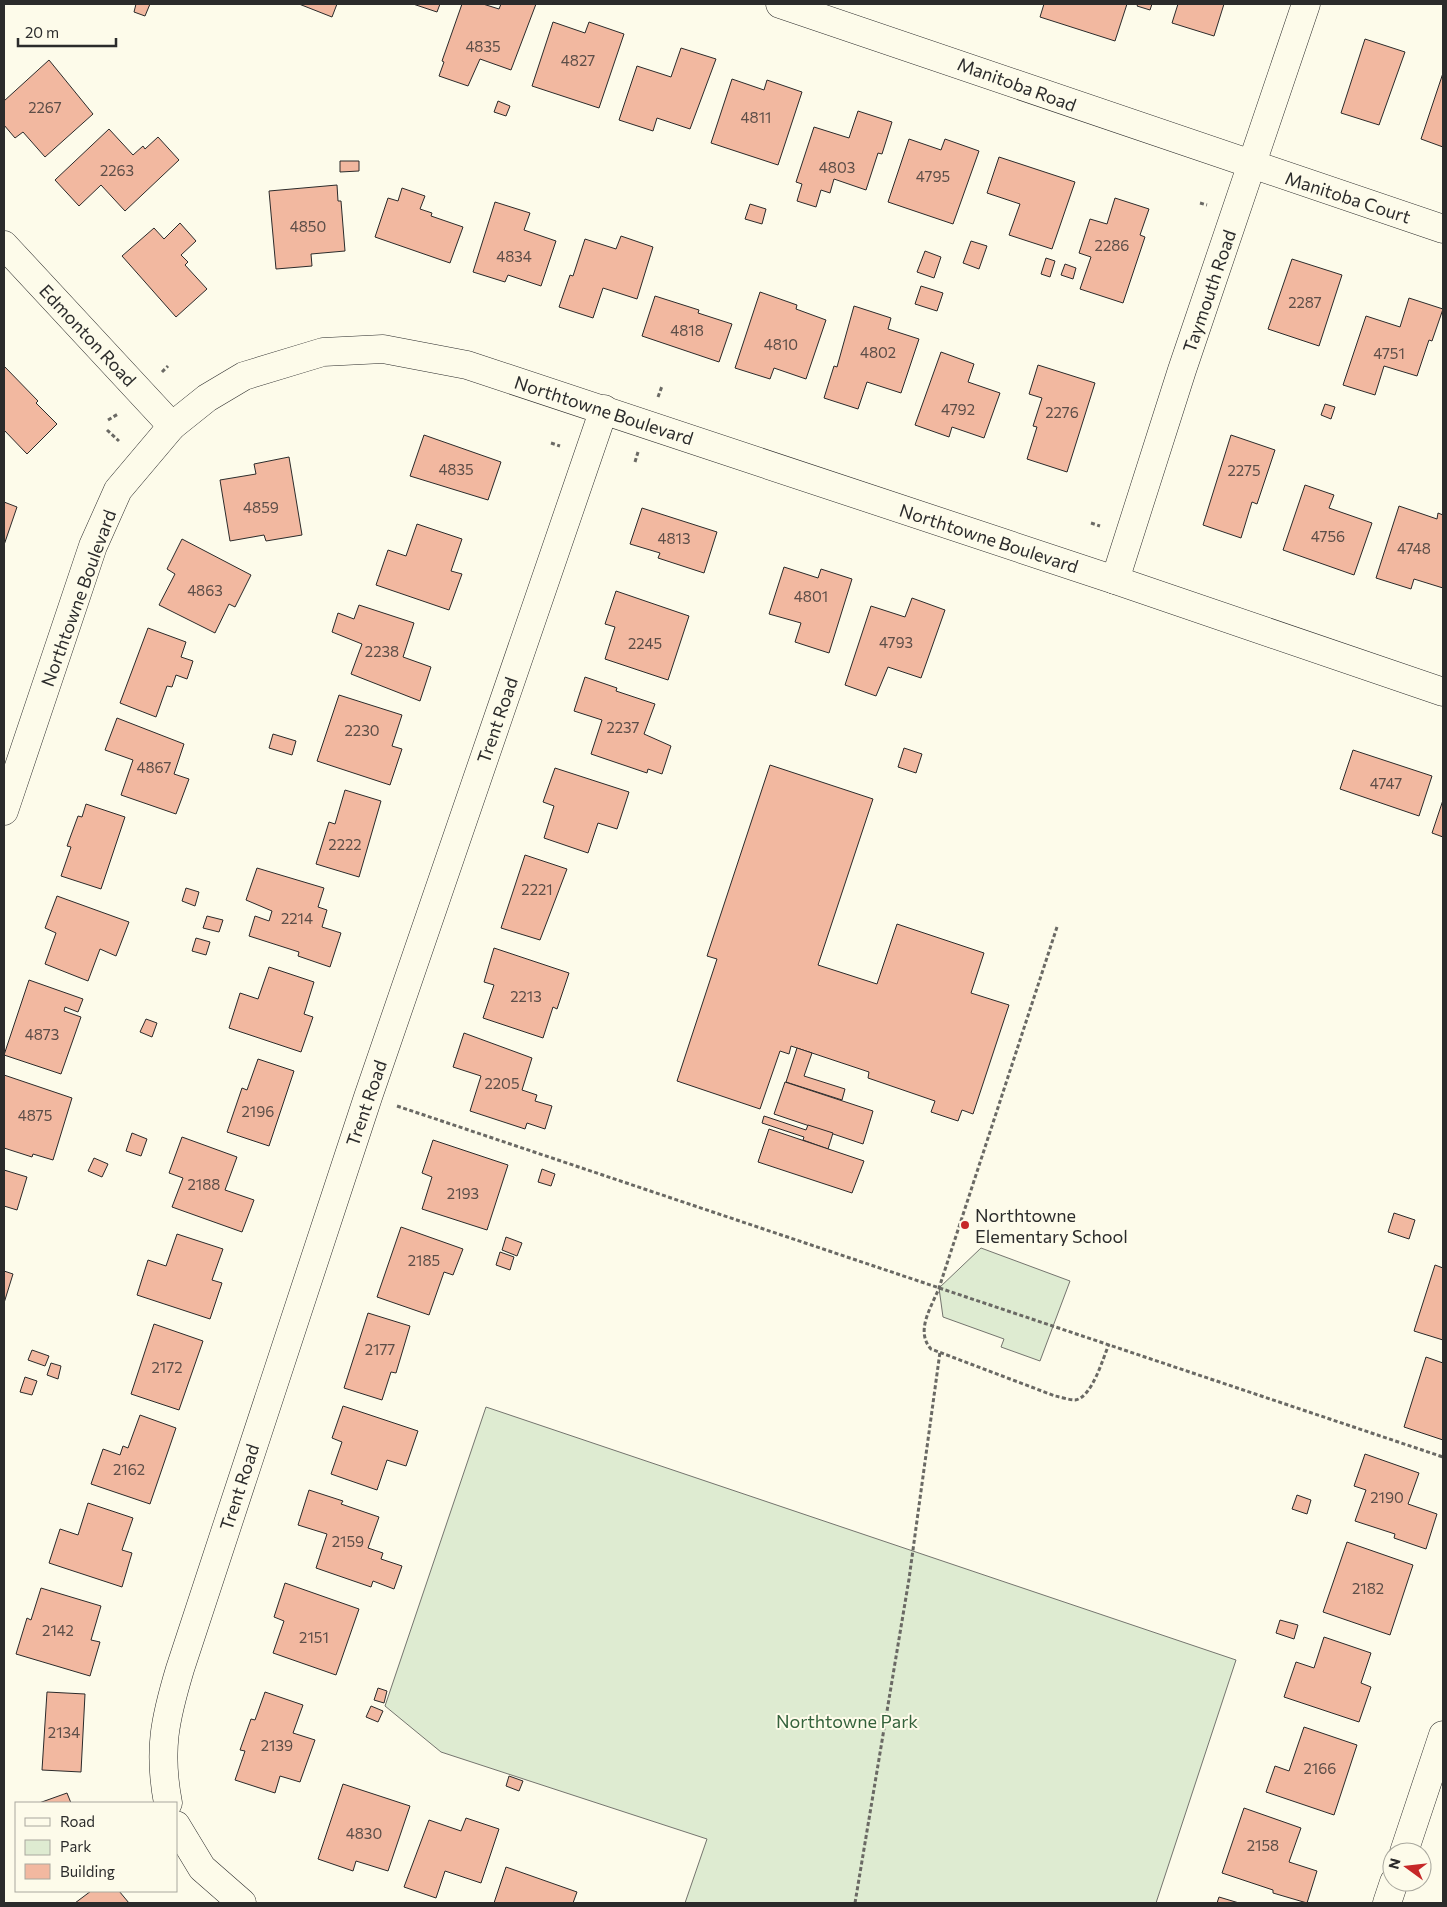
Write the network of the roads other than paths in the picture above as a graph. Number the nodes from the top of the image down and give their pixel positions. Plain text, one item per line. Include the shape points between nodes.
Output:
1 (780, 4) edge
2 (1306, 4) edge
3 (1253, 165) junction
4 (1443, 228) edge
5 (4, 245) edge
6 (604, 409) junction
7 (172, 426) junction
8 (1115, 580) junction
9 (1443, 692) edge
10 (4, 810) edge
11 (1443, 1735) edge
12 (168, 1802) edge
13 (179, 1832) edge
14 (1407, 1842) edge
15 (242, 1903) edge

1 - 3 street, Manitoba Road
2 - 3 street, Taymouth Road
3 - 4 street, Manitoba Court
3 - 8 street, Taymouth Road via 1182,370
5 - 7 street, Edmonton Road
6 - 7 street, Northtowne Boulevard via 467,365 383,349 323,352 244,376 207,398
6 - 8 street, Northtowne Boulevard
6 - 12 street, Trent Road via 368,1097 168,1707 162,1741 162,1774
7 - 10 street, Northtowne Boulevard via 118,490 93,546
8 - 9 street, Northtowne Boulevard
11 - 14 street
13 - 15 street via 202,1868

